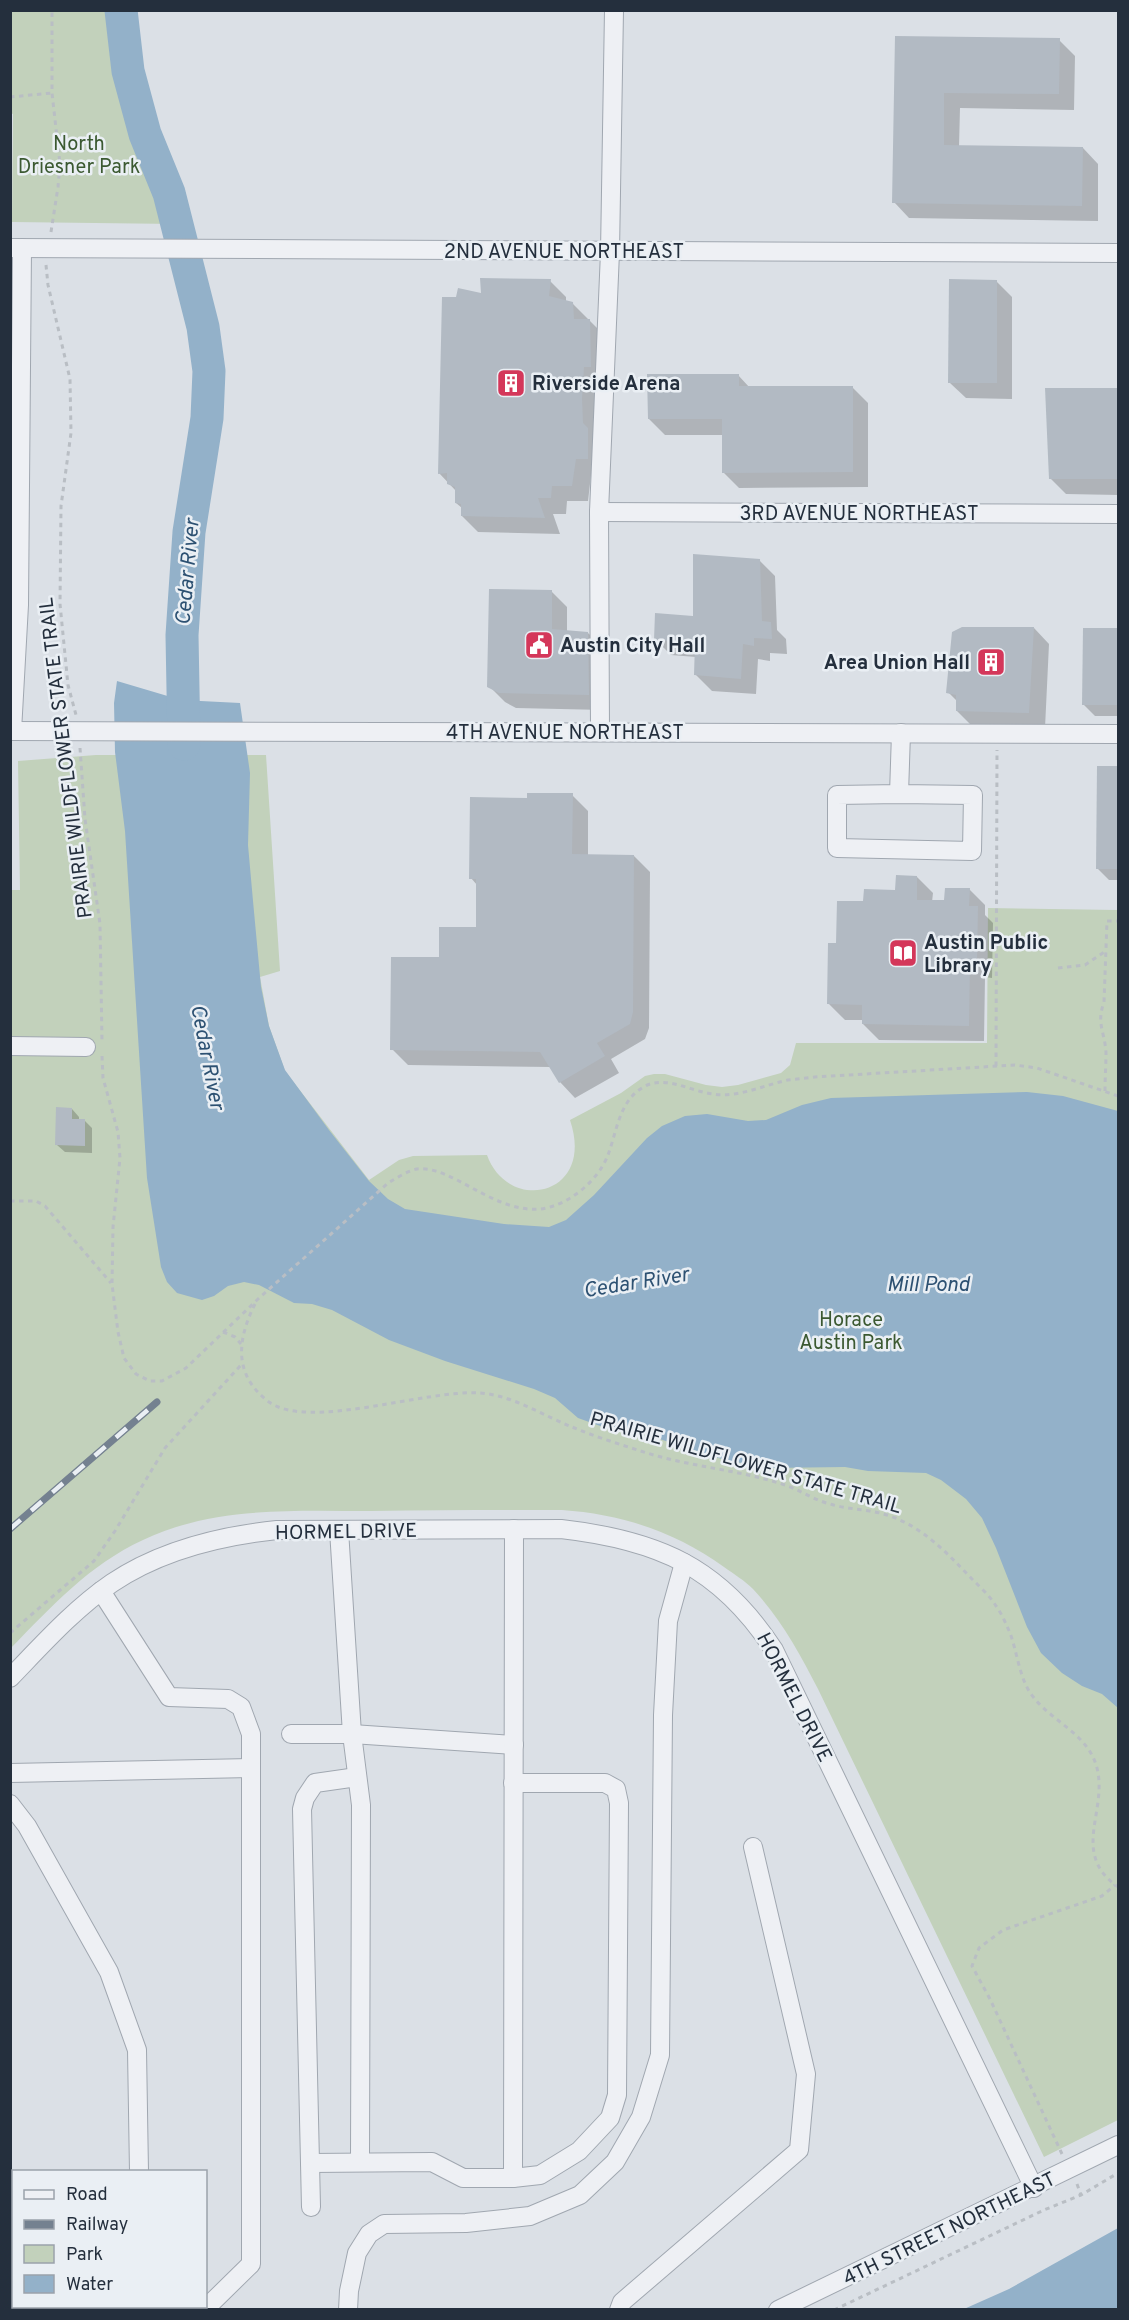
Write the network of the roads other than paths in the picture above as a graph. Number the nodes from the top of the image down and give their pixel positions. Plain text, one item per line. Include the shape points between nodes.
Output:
1 (614, 10) edge
2 (16, 248) edge
3 (610, 252) junction
4 (1119, 253) edge
5 (599, 512) junction
6 (1119, 514) edge
7 (11, 730) edge
8 (600, 731) junction
9 (901, 733) junction
10 (1119, 734) edge
11 (899, 794) junction
12 (10, 1046) edge
13 (86, 1047) dead end
14 (514, 1529) junction
15 (339, 1530) junction
16 (684, 1563) junction
17 (101, 1592) junction
18 (10, 1678) edge
19 (291, 1734) dead end
20 (352, 1734) junction
21 (514, 1745) junction
22 (251, 1768) junction
23 (10, 1773) edge
24 (357, 1777) junction
25 (513, 1783) junction
26 (10, 1804) edge
27 (753, 1847) dead end
28 (1119, 2145) edge
29 (360, 2162) junction
30 (310, 2163) junction
31 (139, 2170) edge
32 (513, 2178) junction
33 (1034, 2188) junction
34 (311, 2207) dead end
35 (207, 2307) edge
36 (348, 2310) edge
37 (619, 2310) edge
38 (778, 2310) edge

1 - 3 street
2 - 3 street, 2ND AVENUE NORTHEAST
2 - 7 street via 19,606
3 - 4 street, 2ND AVENUE NORTHEAST
3 - 5 street
5 - 6 street, 3RD AVENUE NORTHEAST
5 - 8 street
7 - 8 street, 4TH AVENUE NORTHEAST
8 - 9 street, 4TH AVENUE NORTHEAST
9 - 10 street, 4TH AVENUE NORTHEAST
9 - 11 street
11 - 11 street via 837,795 837,848 972,851 973,795
12 - 13 street
14 - 15 street, HORMEL DRIVE
14 - 16 street, HORMEL DRIVE via 596,1533 636,1542
14 - 21 street
15 - 17 street, HORMEL DRIVE via 277,1530 210,1541 154,1559
15 - 20 street
16 - 33 street, HORMEL DRIVE via 729,1594 756,1622 774,1650
16 - 36 street via 668,1621 663,1715 660,2055 642,2117 615,2162 580,2195 530,2216 466,2223 384,2224 369,2234 357,2253
17 - 18 street, HORMEL DRIVE
17 - 22 street via 169,1697 228,1700 241,1707 251,1734
19 - 20 street
20 - 21 street
20 - 24 street
21 - 25 street
22 - 23 street
22 - 35 street via 251,2264
24 - 29 street via 361,1805
24 - 30 street via 315,1783 302,1809
25 - 32 street
25 - 32 street via 605,1783 616,1789 619,1815 617,2095 610,2118 579,2151 540,2175
26 - 31 street via 27,1826 109,1972 137,2050
27 - 37 street via 806,2074 799,2150 622,2302
28 - 33 street, 4TH STREET NORTHEAST
29 - 30 street
29 - 32 street via 432,2162 463,2178
30 - 34 street
33 - 38 street, 4TH STREET NORTHEAST

